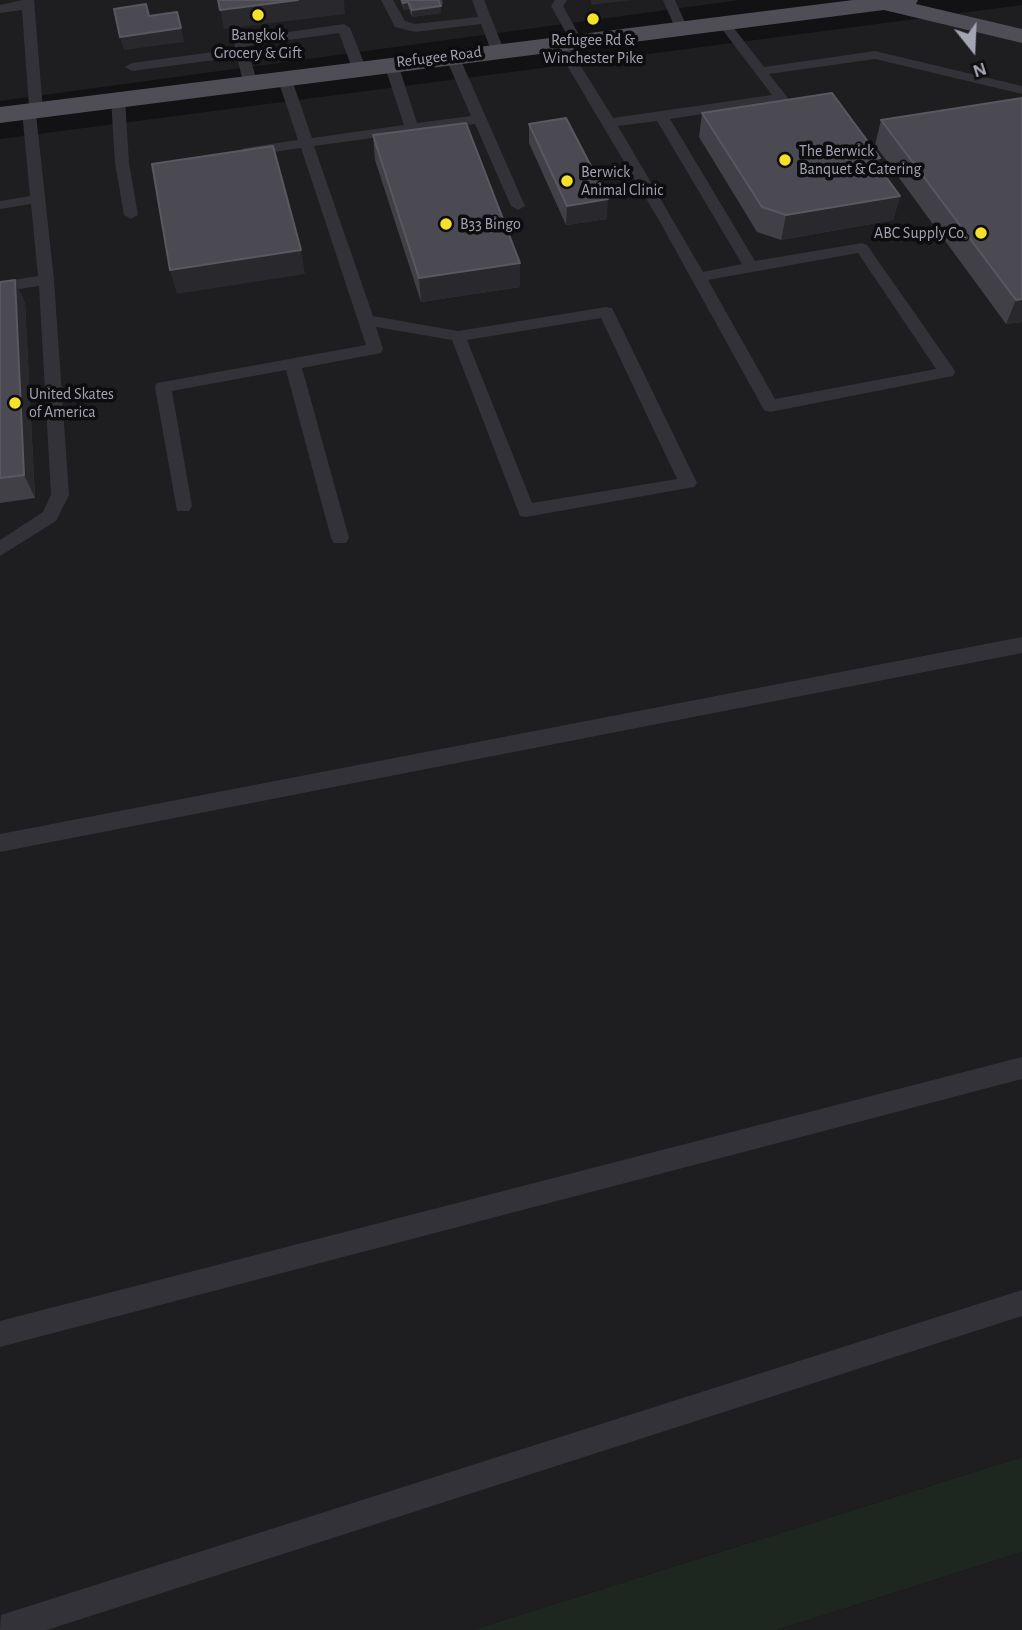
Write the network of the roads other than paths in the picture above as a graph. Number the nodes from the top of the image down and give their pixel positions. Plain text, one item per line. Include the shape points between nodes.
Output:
1 (387, 0) edge
2 (478, 0) edge
3 (561, 0) edge
4 (668, 0) edge
5 (749, 0) edge
6 (906, 0) edge
7 (881, 1) edge
8 (28, 2) edge
9 (0, 9) edge
10 (486, 20) junction
11 (722, 21) junction
12 (681, 27) junction
13 (1022, 36) edge
14 (567, 41) junction
15 (497, 50) junction
16 (242, 52) junction
17 (452, 56) junction
18 (391, 64) junction
19 (132, 67) dead end
20 (359, 68) junction
21 (761, 71) junction
22 (284, 77) junction
23 (250, 82) junction
24 (1022, 90) edge
25 (118, 99) junction
26 (33, 110) junction
27 (0, 115) edge
28 (661, 116) junction
29 (478, 120) junction
30 (610, 123) junction
31 (412, 129) junction
32 (305, 144) junction
33 (227, 154) edge
34 (38, 199) junction
35 (0, 205) edge
36 (518, 206) dead end
37 (131, 215) dead end
38 (751, 267) junction
39 (700, 277) junction
40 (46, 280) junction
41 (0, 287) edge
42 (366, 320) junction
43 (458, 336) junction
44 (293, 365) junction
45 (183, 506) dead end
46 (340, 538) dead end
47 (0, 549) edge
48 (1022, 645) edge
49 (0, 843) edge
50 (1022, 1068) edge
51 (1022, 1303) edge
52 (0, 1334) edge
53 (1, 1630) edge

1 - 10 lane via 400,24 415,28
2 - 10 lane
3 - 14 lane via 557,6
4 - 12 lane
5 - 12 main road
6 - 7 main road, Refugee Road
7 - 11 main road, Refugee Road
7 - 13 main road
8 - 9 lane
8 - 26 lane
10 - 15 lane
11 - 12 main road, Refugee Road
11 - 21 lane
12 - 14 main road, Refugee Road
14 - 15 main road, Refugee Road
14 - 30 lane
15 - 17 main road, Refugee Road
16 - 19 lane
16 - 20 lane via 240,43 344,28
16 - 23 lane
17 - 18 main road, Refugee Road
17 - 29 lane
18 - 20 main road, Refugee Road
18 - 31 lane
20 - 22 main road, Refugee Road
21 - 24 lane via 876,55
21 - 28 lane via 781,98
22 - 23 main road, Refugee Road
22 - 32 lane
23 - 25 main road, Refugee Road
25 - 26 main road, Refugee Road
25 - 37 lane
26 - 27 main road, Refugee Road
26 - 34 lane
28 - 30 lane
28 - 38 lane
29 - 31 lane
29 - 36 lane
30 - 39 lane
31 - 32 lane
32 - 33 lane
32 - 42 lane
34 - 35 lane
34 - 40 lane
38 - 39 lane
38 - 39 lane via 862,247 947,372 770,406
40 - 41 lane
40 - 47 lane via 60,495 50,516
42 - 43 lane
42 - 44 lane via 375,349
43 - 43 lane via 606,312 688,482 526,511
44 - 45 lane via 163,387
44 - 46 lane
48 - 49 lane
50 - 52 lane
51 - 53 lane

